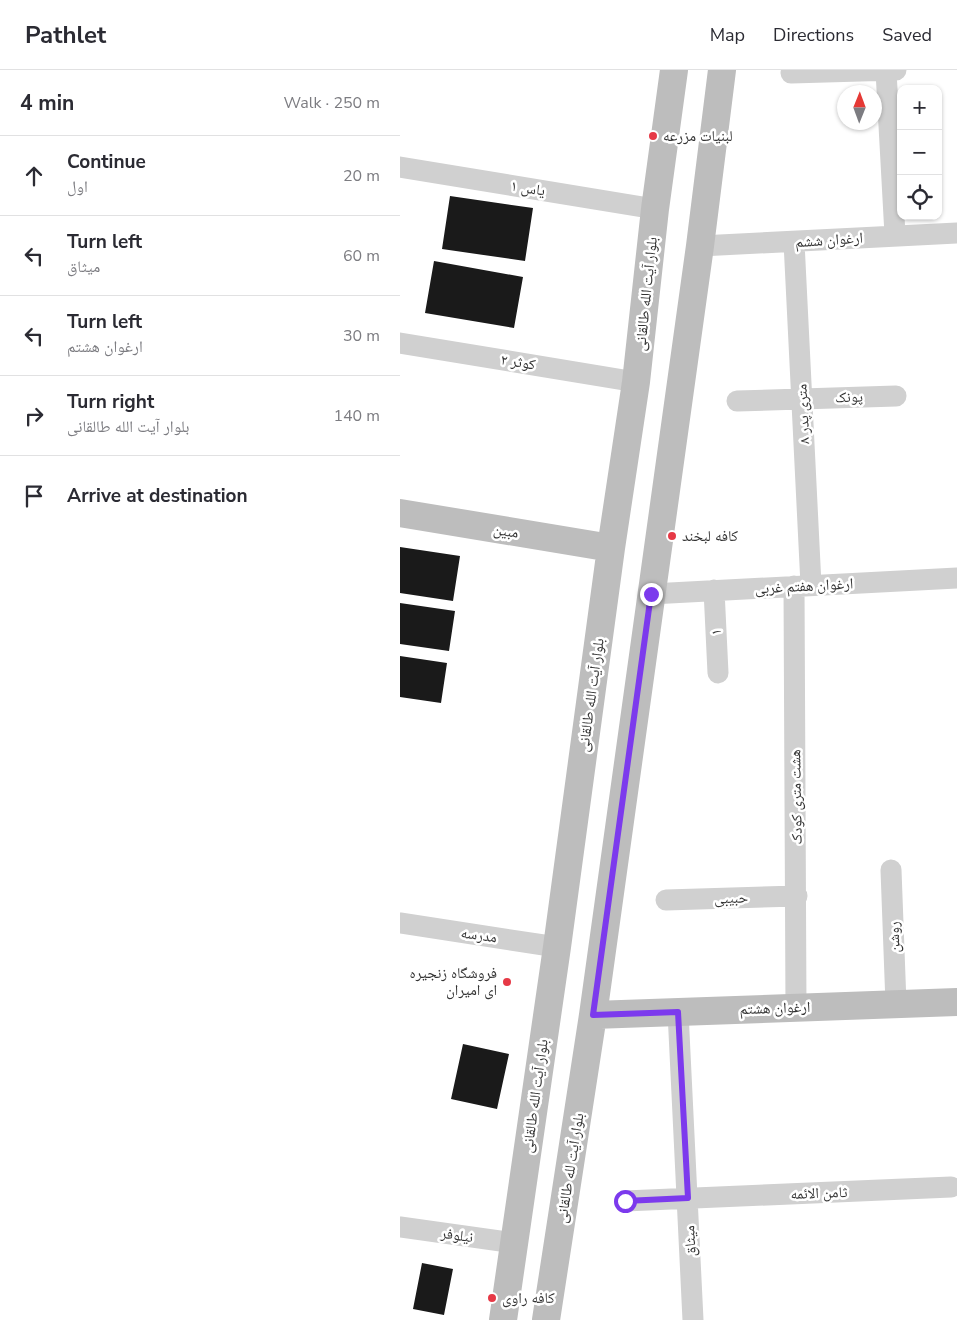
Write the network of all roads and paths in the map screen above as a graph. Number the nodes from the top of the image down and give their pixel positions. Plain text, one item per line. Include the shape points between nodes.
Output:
1 (674, 70) edge
2 (722, 70) edge
3 (891, 70) edge
4 (791, 73) dead end
5 (400, 167) edge
6 (655, 209) junction
7 (957, 233) edge
8 (895, 236) junction
9 (794, 242) junction
10 (700, 246) junction
11 (400, 343) edge
12 (636, 382) junction
13 (896, 396) dead end
14 (802, 399) junction
15 (737, 401) dead end
16 (400, 513) edge
17 (611, 548) junction
18 (957, 578) edge
19 (802, 586) junction
20 (714, 590) junction
21 (651, 594) junction
22 (718, 673) dead end
23 (891, 870) dead end
24 (797, 896) junction
25 (666, 900) dead end
26 (400, 924) edge
27 (557, 946) junction
28 (957, 1002) edge
29 (896, 1004) junction
30 (796, 1008) junction
31 (678, 1012) junction
32 (593, 1015) junction
33 (951, 1187) dead end
34 (688, 1198) junction
35 (625, 1201) dead end
36 (400, 1227) edge
37 (514, 1243) junction
38 (503, 1320) edge
39 (546, 1320) edge
40 (693, 1320) edge

1 - 6 street, بلوار آیت الله طالقانی
2 - 10 street
3 - 4 street
3 - 8 street
5 - 6 street, یاس ۱
6 - 12 street, بلوار آیت الله طالقانی
7 - 8 street, ارغوان ششم
8 - 9 street, ارغوان ششم
9 - 10 street, ارغوان ششم
9 - 14 street, ۸ متری پدر
10 - 21 street
11 - 12 street, کوثر ۲
12 - 17 street, بلوار آیت الله طالقانی
13 - 14 street, پونک
14 - 15 street, پونک
14 - 19 street, ۸ متری پدر
16 - 17 street, مبین
17 - 27 street, بلوار آیت الله طالقانی
18 - 19 street, ارغوان هفتم غربی
19 - 20 street, ارغوان هفتم غربی
19 - 24 street, هشت متری کودک
20 - 21 street, ارغوان هفتم غربی
20 - 22 street, ۱
21 - 32 street
23 - 29 street, روشن
24 - 25 street, حبیبی
24 - 30 street, هشت متری کودک
26 - 27 street, مدرسه
27 - 37 street, بلوار آیت الله طالقانی
28 - 29 street, ارغوان هشتم
29 - 30 street, ارغوان هشتم
30 - 31 street, ارغوان هشتم
31 - 32 street, ارغوان هشتم
31 - 34 street, میثاق
32 - 39 street, بلوار آیت لله طالقانی
33 - 34 street, ثامن الائمه
34 - 35 street, ثامن الائمه
34 - 40 street, میثاق
36 - 37 street, نیلوفر
37 - 38 street, بلوار آیت الله طالقانی

